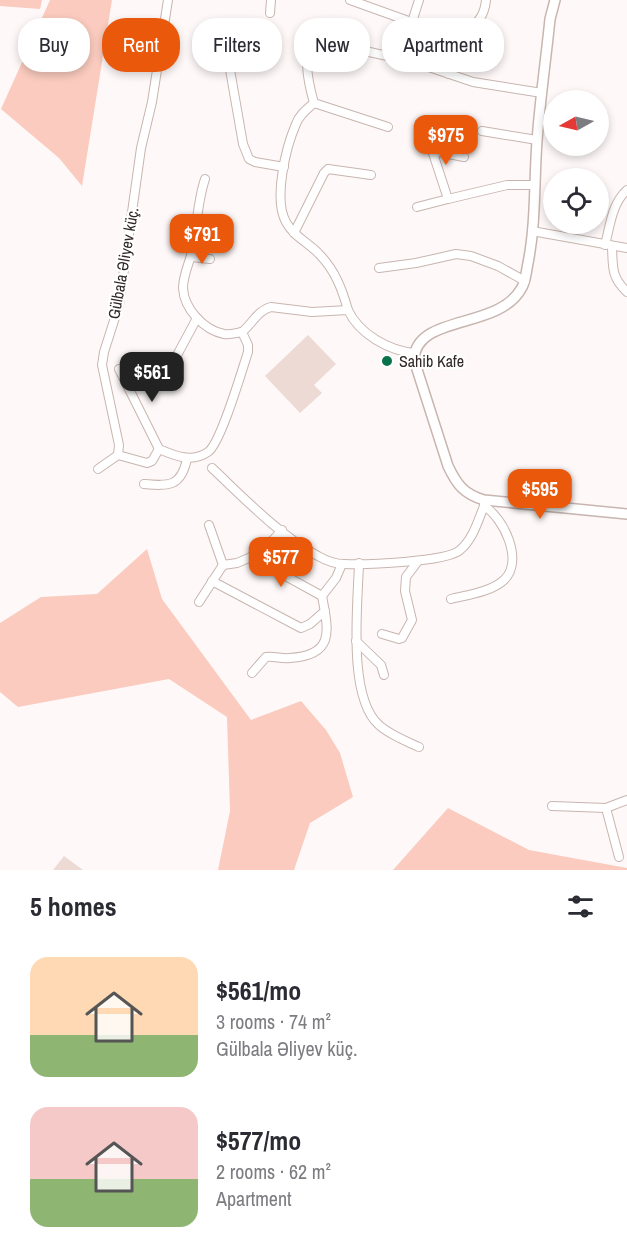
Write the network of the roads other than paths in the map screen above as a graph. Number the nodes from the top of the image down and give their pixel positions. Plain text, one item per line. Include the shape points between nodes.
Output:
1 (168, 0) edge
2 (271, 0) edge
3 (419, 0) edge
4 (486, 0) edge
5 (555, 0) edge
6 (355, 1) edge
7 (270, 13) dead end
8 (401, 18) edge
9 (413, 18) edge
10 (481, 18) edge
11 (230, 72) edge
12 (449, 74) joint
13 (542, 93) junction
14 (314, 103) junction
15 (388, 127) dead end
16 (482, 131) dead end
17 (427, 135) dead end
18 (537, 140) junction
19 (433, 151) junction
20 (464, 157) dead end
21 (284, 167) junction
22 (371, 175) dead end
23 (205, 178) dead end
24 (534, 185) junction
25 (627, 190) edge
26 (448, 199) junction
27 (417, 207) dead end
28 (532, 231) junction
29 (294, 233) junction
30 (608, 246) junction
31 (627, 248) edge
32 (192, 256) junction
33 (210, 259) dead end
34 (379, 268) dead end
35 (525, 281) junction
36 (627, 292) edge
37 (348, 310) junction
38 (197, 318) junction
39 (242, 332) junction
40 (415, 353) junction
41 (176, 358) dead end
42 (119, 369) dead end
43 (159, 449) junction
44 (118, 455) junction
45 (187, 459) junction
46 (212, 468) dead end
47 (99, 469) dead end
48 (144, 484) dead end
49 (484, 503) junction
50 (627, 514) edge
51 (209, 525) dead end
52 (282, 530) junction
53 (251, 557) junction
54 (418, 561) junction
55 (359, 563) junction
56 (342, 564) junction
57 (223, 565) junction
58 (212, 581) junction
59 (322, 596) junction
60 (451, 599) dead end
61 (199, 602) dead end
62 (325, 611) junction
63 (382, 634) dead end
64 (356, 641) junction
65 (252, 673) dead end
66 (384, 675) dead end
67 (419, 747) dead end
68 (627, 801) edge
69 (552, 806) dead end
70 (606, 808) junction
71 (619, 856) dead end

1 - 44 street, Gülbala Əliyev küç. via 141,148 119,305 102,365
2 - 7 street
3 - 9 street
4 - 10 street
5 - 13 street
6 - 8 street
11 - 21 street via 249,159
12 - 13 street
12 - 14 street via 414,62 319,41 310,50 306,68
13 - 18 street
14 - 15 street
14 - 21 street via 296,122
16 - 18 street
17 - 19 street
18 - 24 street
19 - 20 street
19 - 26 street
21 - 29 street via 282,210
22 - 29 street via 332,168 324,172
23 - 32 street
24 - 26 street via 507,185
24 - 28 street
25 - 30 street via 615,207
26 - 27 street
28 - 30 street
28 - 35 street
29 - 37 street via 320,254 338,280
30 - 31 street
30 - 36 street via 618,284
32 - 33 street
32 - 38 street via 183,286
34 - 35 street via 456,254 498,266
35 - 40 street via 502,309 433,332 423,339
37 - 39 street via 265,308
37 - 40 street via 359,328 372,337 397,350
38 - 39 street via 215,331
38 - 41 street
39 - 45 street via 248,352 219,436 207,453
40 - 49 street via 448,466 456,483
42 - 43 street
43 - 44 street via 147,463
43 - 45 street
44 - 47 street
45 - 48 street via 176,481 166,486
46 - 52 street
49 - 50 street
49 - 54 street via 473,532 460,551 449,557
49 - 60 street via 502,524 512,553 511,566 506,579 494,587
51 - 57 street
52 - 53 street
52 - 56 street via 316,555
53 - 57 street
53 - 59 street
54 - 55 street
54 - 63 street via 406,577 412,620 402,638
55 - 56 street
55 - 64 street
56 - 59 street
57 - 58 street
58 - 61 street
58 - 62 street via 301,628
59 - 62 street
62 - 65 street via 327,637 316,651 290,658 266,657
64 - 66 street via 381,664
64 - 67 street via 368,712 378,724
68 - 70 street
69 - 70 street
70 - 71 street

